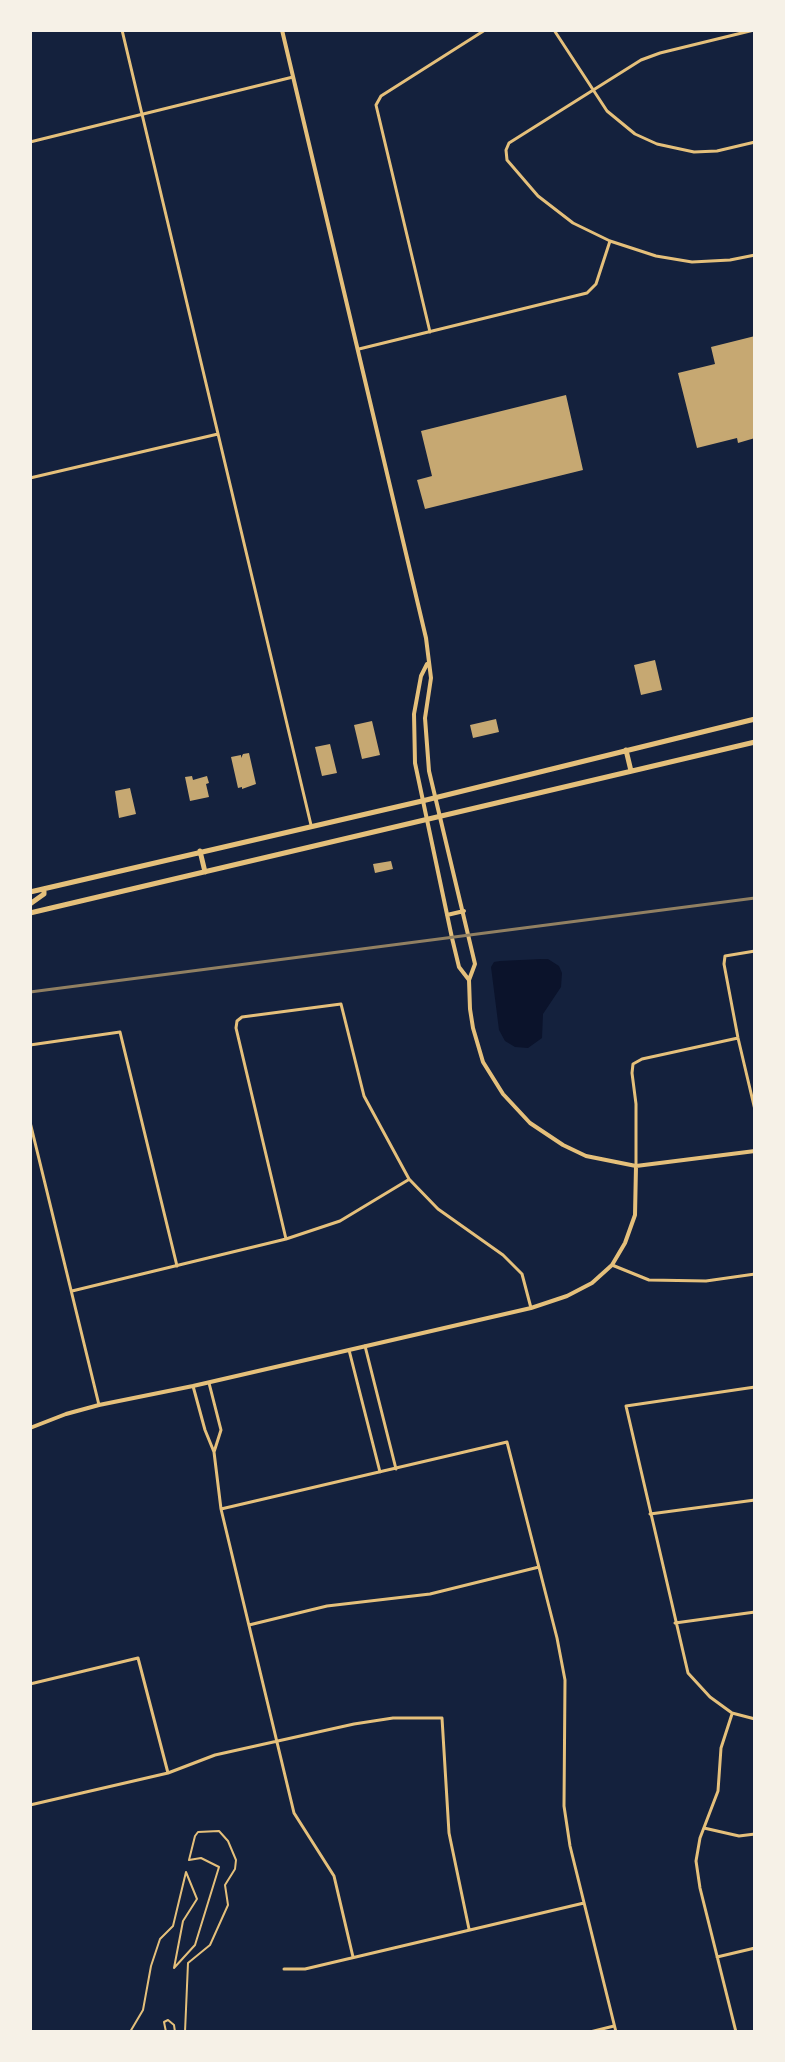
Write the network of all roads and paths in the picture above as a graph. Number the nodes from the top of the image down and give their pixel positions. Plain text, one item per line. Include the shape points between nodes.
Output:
1 (122, 30) edge
2 (282, 30) edge
3 (485, 30) edge
4 (554, 30) edge
5 (754, 30) edge
6 (293, 77) junction
7 (592, 90) junction
8 (142, 114) junction
9 (30, 142) edge
10 (755, 142) edge
11 (610, 241) junction
12 (755, 255) edge
13 (430, 332) junction
14 (358, 349) junction
15 (218, 434) junction
16 (30, 478) edge
17 (428, 662) junction
18 (755, 719) edge
19 (755, 742) edge
20 (626, 750) junction
21 (631, 771) junction
22 (436, 797) junction
23 (422, 801) junction
24 (441, 816) junction
25 (426, 820) junction
26 (311, 825) junction
27 (200, 851) junction
28 (205, 872) junction
29 (44, 889) junction
30 (30, 892) edge
31 (30, 904) edge
32 (464, 911) junction
33 (30, 913) edge
34 (447, 915) junction
35 (755, 951) edge
36 (469, 980) junction
37 (738, 1038) junction
38 (30, 1045) edge
39 (755, 1110) edge
40 (30, 1122) edge
41 (755, 1151) edge
42 (636, 1166) junction
43 (409, 1179) junction
44 (286, 1239) junction
45 (612, 1265) junction
46 (177, 1266) junction
47 (755, 1274) edge
48 (72, 1291) junction
49 (531, 1308) junction
50 (365, 1346) junction
51 (349, 1350) junction
52 (209, 1382) junction
53 (193, 1386) junction
54 (755, 1387) edge
55 (99, 1405) junction
56 (30, 1428) edge
57 (214, 1452) junction
58 (396, 1469) junction
59 (380, 1472) junction
60 (755, 1500) edge
61 (221, 1509) junction
62 (650, 1514) junction
63 (539, 1567) junction
64 (755, 1612) edge
65 (675, 1623) junction
66 (249, 1625) junction
67 (30, 1684) edge
68 (732, 1713) junction
69 (755, 1719) edge
70 (278, 1743) junction
71 (168, 1773) junction
72 (30, 1805) edge
73 (704, 1828) junction
74 (755, 1834) edge
75 (584, 1903) junction
76 (469, 1929) junction
77 (755, 1948) edge
78 (353, 1957) junction
79 (717, 1957) junction
80 (284, 1969) dead end
81 (614, 2026) junction
82 (130, 2032) edge
83 (166, 2032) edge
84 (175, 2032) edge
85 (185, 2032) edge
86 (590, 2032) edge
87 (616, 2032) edge
88 (736, 2032) edge

1 - 8 street
2 - 6 street
3 - 13 street via 377,101 375,108
4 - 7 street
5 - 7 street via 648,57
6 - 8 street
6 - 14 street
7 - 10 street via 614,119 657,144 706,152
7 - 11 street via 509,143 507,160 538,196 573,223
8 - 9 street
8 - 15 street
11 - 12 street via 692,262
11 - 13 street via 596,284 587,293
13 - 14 street
14 - 17 street
15 - 16 street
15 - 26 street
17 - 22 street via 425,744
17 - 23 street via 413,737
18 - 20 main road
19 - 21 main road
20 - 21 main road
20 - 22 main road
21 - 24 main road
22 - 23 main road
22 - 24 street
23 - 25 street
23 - 26 main road
24 - 25 main road
24 - 32 street
25 - 28 main road
25 - 34 street
26 - 27 main road
27 - 28 main road
27 - 29 main road
28 - 33 main road
29 - 30 main road
29 - 31 main road
32 - 34 street
32 - 36 street via 475,964
34 - 36 street via 459,967
35 - 37 street via 725,956
36 - 42 street via 481,1055 517,1112 563,1145 604,1161
37 - 39 street
37 - 42 street via 633,1064
38 - 46 street via 120,1032
40 - 48 street
41 - 42 street
42 - 45 street via 635,1215
43 - 44 street via 340,1221
43 - 44 street via 364,1096 341,1004 242,1017 236,1028
43 - 49 street via 438,1209 522,1274
44 - 46 street
45 - 47 street via 649,1280 706,1281
45 - 49 street via 592,1283
46 - 48 street
48 - 55 street
49 - 50 street
50 - 51 street
50 - 58 street
51 - 52 street
51 - 59 street
52 - 53 street
52 - 57 street via 221,1430
53 - 55 street
53 - 57 street
54 - 62 street via 626,1406
55 - 56 street
57 - 61 street
58 - 59 street
58 - 63 street via 507,1442
59 - 61 street
60 - 62 street
61 - 66 street
62 - 65 street
63 - 66 street via 430,1594 327,1606
63 - 75 street via 565,1680 564,1806
64 - 65 street
65 - 68 street via 688,1673
66 - 70 street
67 - 71 street via 138,1658
68 - 69 street
68 - 73 street via 721,1748 718,1791
70 - 71 street via 215,1755
70 - 76 street via 393,1718 442,1718 449,1833
70 - 78 street via 294,1813 334,1876
71 - 72 street
73 - 74 street
73 - 79 street via 696,1861
75 - 76 street
75 - 81 street
76 - 78 street
77 - 79 street
78 - 80 street
79 - 88 street
81 - 86 street
81 - 87 street
82 - 85 path via 143,2010 160,1939 173,1926 186,1872 197,1899 183,1921 174,1968 195,1945 219,1867 201,1858 189,1860 198,1832 219,1831 236,1860 235,1869 225,1885 228,1905 210,1945 188,1963
83 - 84 path via 168,2020

